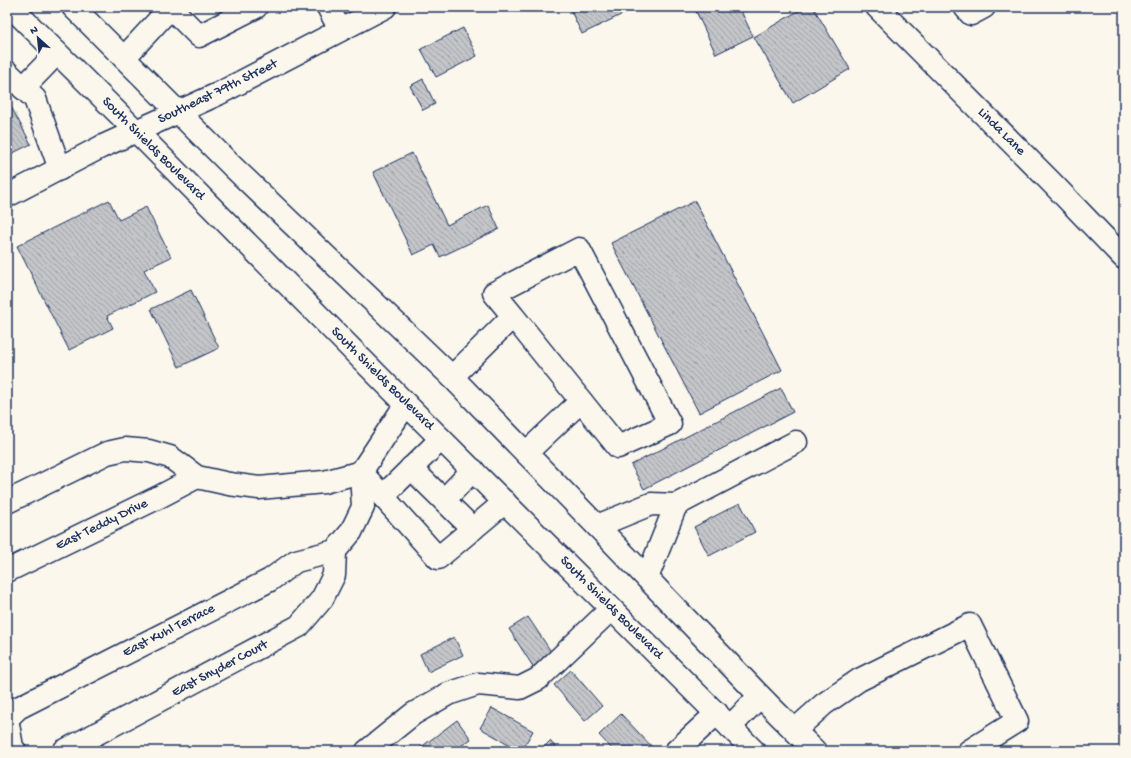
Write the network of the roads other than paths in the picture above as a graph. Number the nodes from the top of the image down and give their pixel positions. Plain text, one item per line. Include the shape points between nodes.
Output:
1 (11, 7) edge
2 (73, 7) edge
3 (171, 7) edge
4 (256, 7) edge
5 (328, 7) edge
6 (385, 7) edge
7 (877, 7) edge
8 (965, 7) edge
9 (984, 7) edge
10 (340, 30) junction
11 (57, 54) junction
12 (124, 58) junction
13 (7, 72) edge
14 (23, 88) junction
15 (178, 112) junction
16 (136, 131) junction
17 (60, 169) junction
18 (7, 196) edge
19 (1124, 258) edge
20 (513, 316) junction
21 (452, 377) junction
22 (582, 401) junction
23 (406, 404) junction
24 (441, 438) junction
25 (796, 442) dead end
26 (526, 453) junction
27 (412, 468) junction
28 (473, 470) junction
29 (361, 472) junction
30 (197, 477) junction
31 (383, 496) junction
32 (444, 500) junction
33 (7, 502) edge
34 (505, 502) junction
35 (676, 505) junction
36 (597, 526) junction
37 (472, 529) junction
38 (335, 551) junction
39 (7, 571) edge
40 (647, 578) junction
41 (612, 609) junction
42 (760, 696) junction
43 (7, 719) edge
44 (724, 720) junction
45 (795, 730) junction
46 (14, 749) edge
47 (64, 751) edge
48 (367, 751) edge
49 (676, 751) edge
50 (754, 751) edge
51 (815, 751) edge
52 (969, 751) edge

1 - 11 street, South Shields Boulevard
2 - 12 street
3 - 4 street via 199,36
3 - 12 street
5 - 10 street
6 - 10 street, Southeast 79th Street
7 - 19 street, Linda Lane
8 - 9 street via 971,14
10 - 15 street, Southeast 79th Street via 218,94
11 - 14 street
11 - 16 street, South Shields Boulevard
12 - 15 street
13 - 14 street
14 - 17 street via 35,99
15 - 16 street, Southeast 79th Street
15 - 21 street via 233,168
16 - 17 street, Southeast 79th Street
16 - 23 street, South Shields Boulevard
17 - 18 street, Southeast 79th Street
20 - 21 street
20 - 22 street
20 - 22 street via 494,293 579,249 670,424 618,447
21 - 26 street
22 - 26 street
23 - 24 street, South Shields Boulevard
23 - 29 street
24 - 27 street
24 - 28 street, South Shields Boulevard
25 - 35 street
26 - 36 street
27 - 31 street
27 - 32 street
28 - 32 street
28 - 34 street, South Shields Boulevard
29 - 30 street via 324,482 259,488
29 - 31 street
29 - 38 street via 363,507 351,532
30 - 33 street via 170,457 149,451 125,449 107,453
30 - 39 street, East Teddy Drive
31 - 37 street via 438,558
32 - 37 street
34 - 37 street
34 - 41 street, South Shields Boulevard
35 - 36 street via 651,504
35 - 40 street
36 - 40 street
38 - 43 street, East Kuhl Terrace via 296,561 270,580 18,708
38 - 47 street, East Snyder Court via 334,574 322,599 299,626
40 - 42 street
41 - 44 street, South Shields Boulevard
41 - 48 street via 538,679 520,688 478,684 448,694 413,714
42 - 44 street
42 - 45 street
43 - 46 street, East Kuhl Terrace
44 - 49 street
44 - 50 street, South Shields Boulevard
45 - 51 street
45 - 52 street via 824,704 859,680 970,625 1017,721

